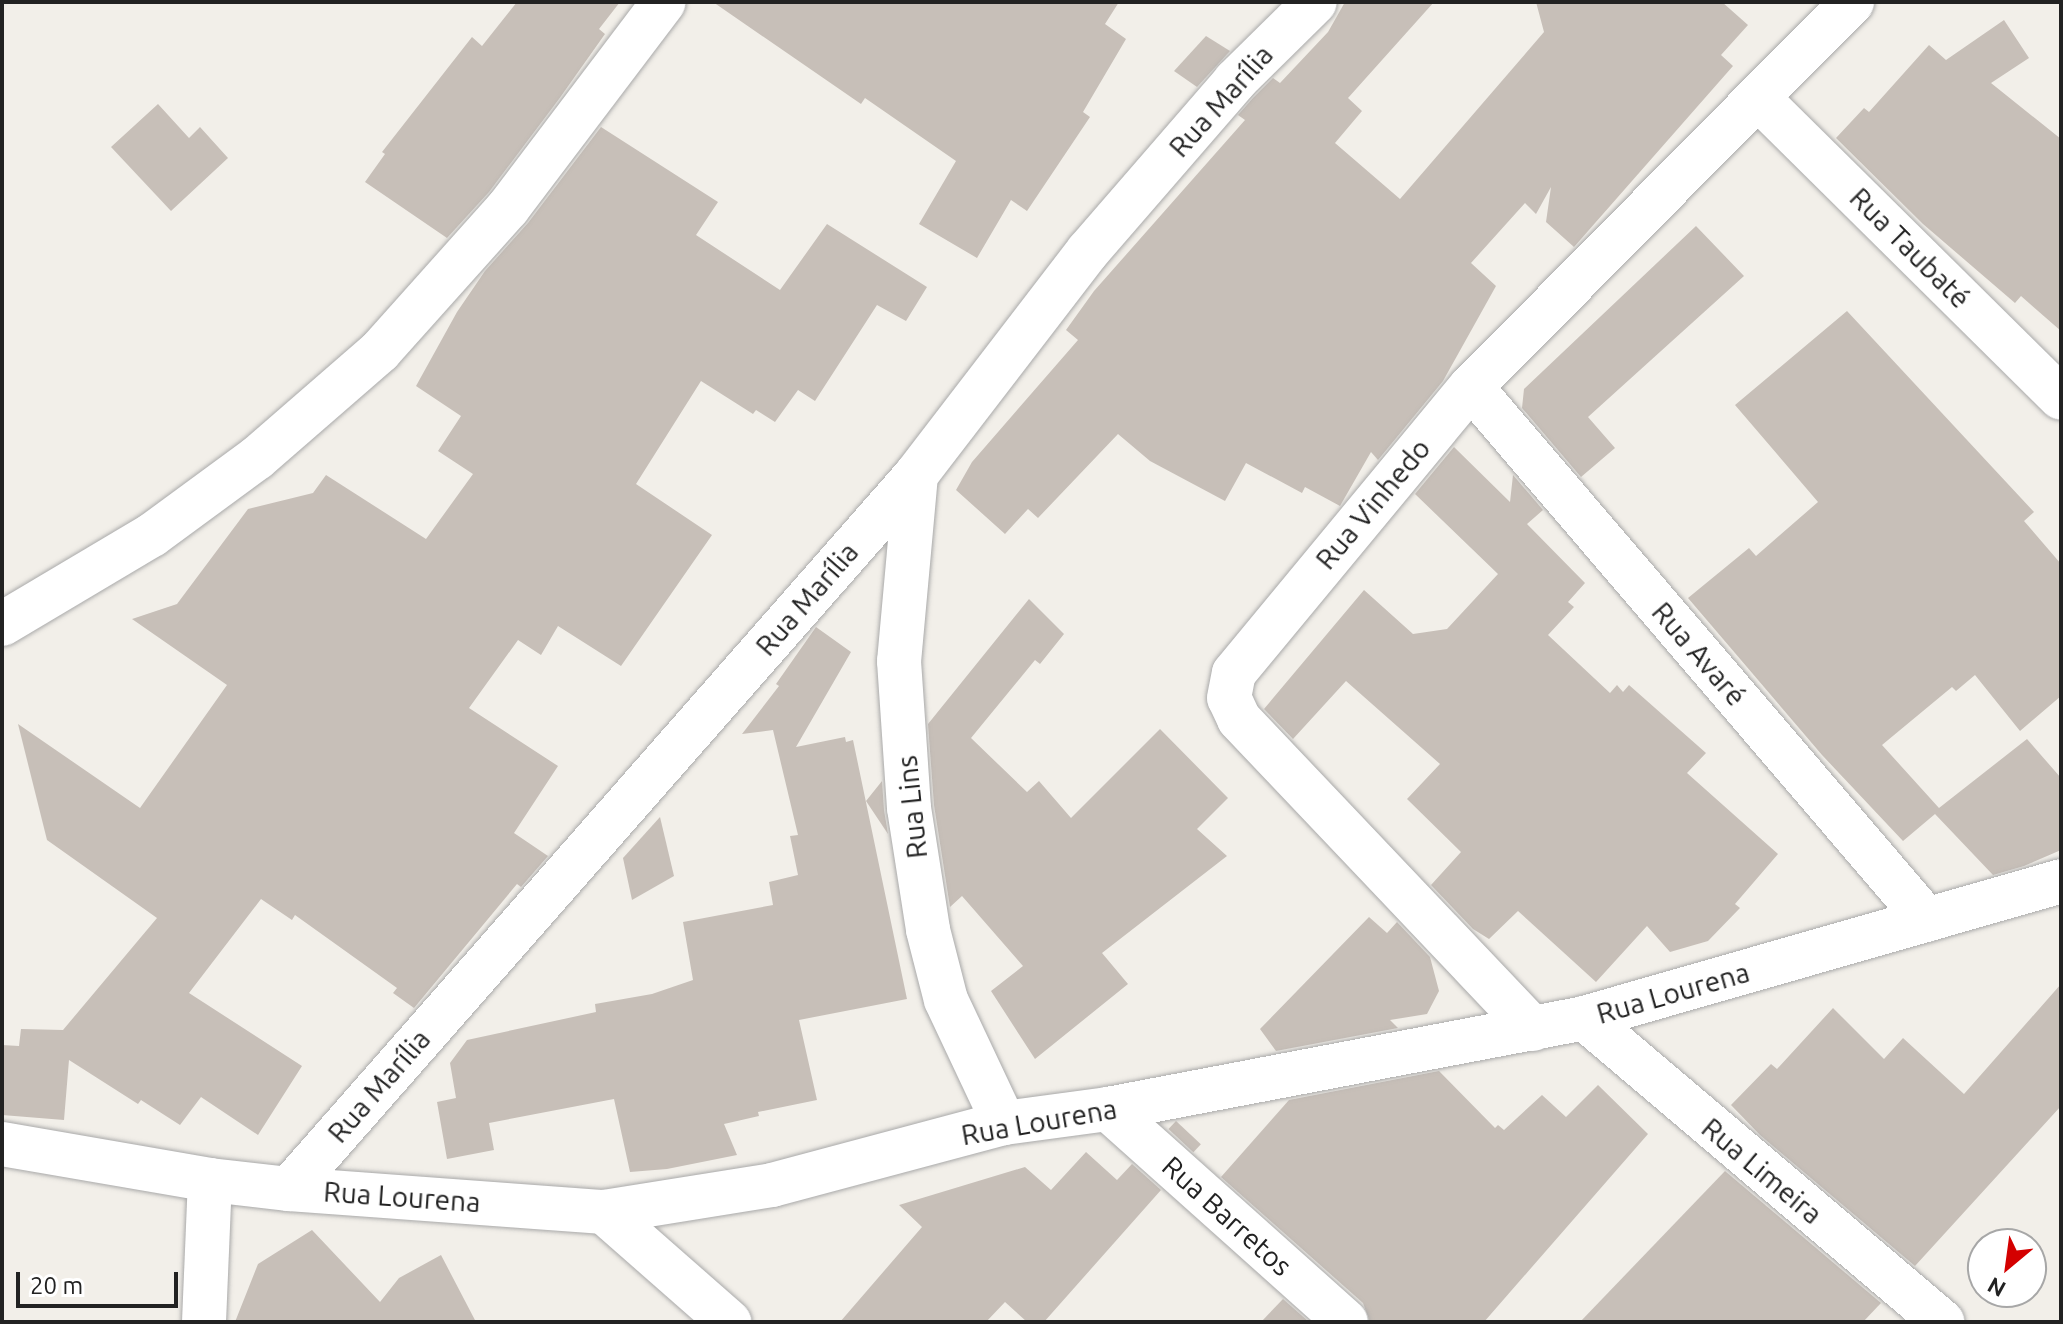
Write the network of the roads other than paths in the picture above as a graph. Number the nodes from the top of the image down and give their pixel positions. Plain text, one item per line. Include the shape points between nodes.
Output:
1 (664, 2) edge
2 (1315, 2) edge
3 (1852, 2) edge
4 (1758, 98) junction
5 (1471, 387) junction
6 (2061, 398) edge
7 (916, 475) junction
8 (2, 624) edge
9 (2061, 881) edge
10 (1927, 920) junction
11 (1584, 1018) junction
12 (1533, 1029) junction
13 (1108, 1109) junction
14 (1004, 1123) junction
15 (2, 1144) edge
16 (210, 1180) junction
17 (289, 1189) junction
18 (604, 1212) junction
19 (204, 1322) edge
20 (729, 1322) edge
21 (1346, 1322) edge
22 (1942, 1322) edge

1 - 8 street via 508,208 380,351 257,458 152,535
2 - 7 street, Rua Marília via 1235,81 1088,251
3 - 4 street, Rua Vinhedo
4 - 5 street, Rua Vinhedo
4 - 6 street, Rua Taubaté
5 - 10 street, Rua Avaré
5 - 12 street, Rua Vinhedo via 1252,648 1234,673 1229,698 1239,719
7 - 14 street, Rua Lins via 899,661 909,808 928,930 946,1000
7 - 17 street, Rua Marília
9 - 10 street, Rua Lourena
10 - 11 street, Rua Lourena
11 - 12 street, Rua Lourena
11 - 22 street, Rua Limeira
12 - 13 street, Rua Lourena
13 - 14 street, Rua Lourena
13 - 21 street, Rua Barretos
14 - 18 street, Rua Lourena via 772,1185
15 - 16 street, Rua Lourena
16 - 17 street, Rua Lourena
16 - 19 street
17 - 18 street, Rua Lourena
18 - 20 street

